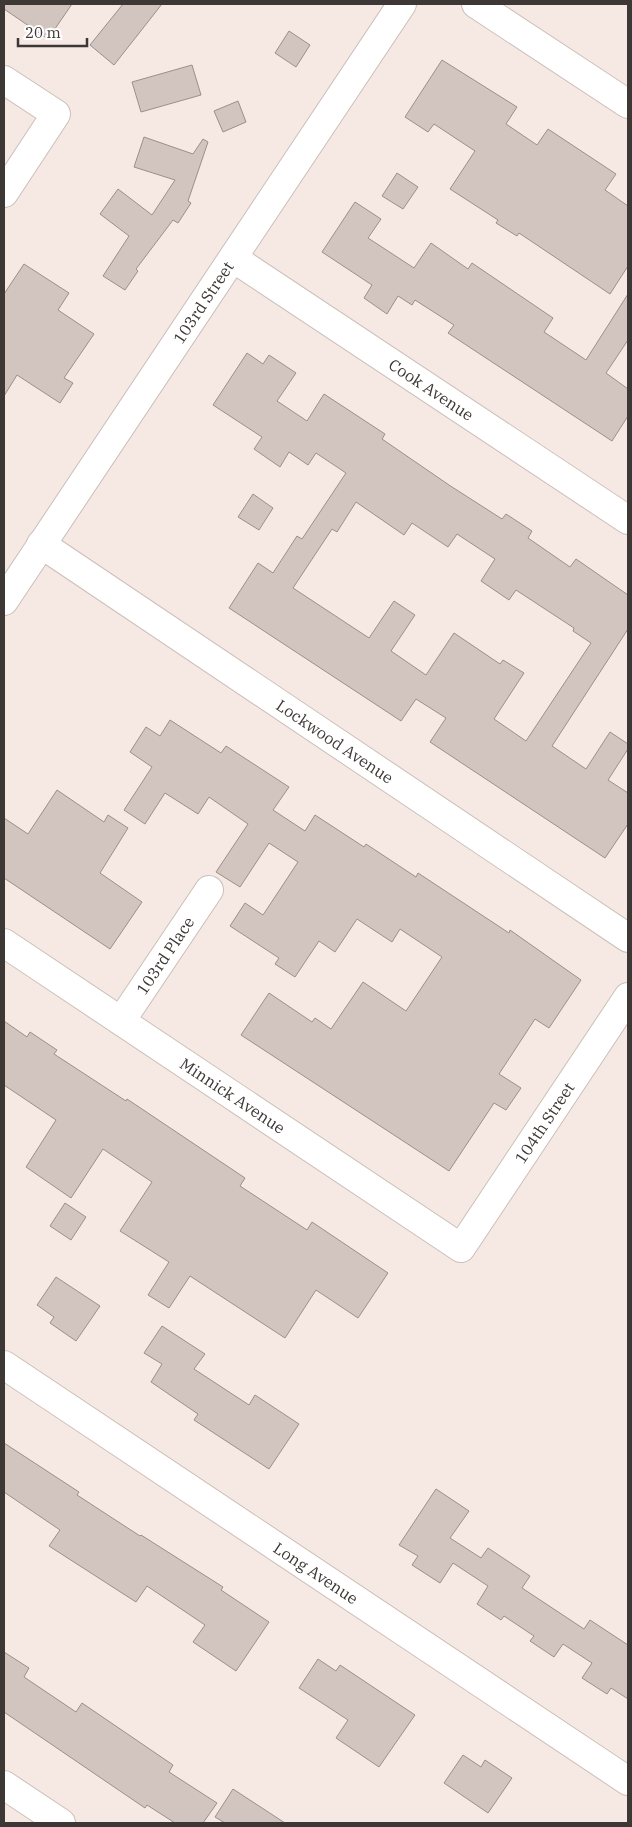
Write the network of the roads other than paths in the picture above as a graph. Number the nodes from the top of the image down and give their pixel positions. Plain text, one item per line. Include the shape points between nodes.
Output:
1 (402, 4) edge
2 (476, 4) edge
3 (4, 80) edge
4 (628, 104) edge
5 (4, 193) edge
6 (233, 258) junction
7 (628, 520) edge
8 (42, 544) junction
9 (4, 601) edge
10 (210, 890) dead end
11 (628, 938) edge
12 (4, 942) edge
13 (628, 997) edge
14 (121, 1021) junction
15 (461, 1248) joint
16 (4, 1365) edge
17 (628, 1781) edge
18 (4, 1785) edge
19 (61, 1823) edge

1 - 6 street, 103rd Street
2 - 4 street
3 - 5 street via 56,114
6 - 7 street, Cook Avenue
6 - 8 street, 103rd Street
8 - 9 street, 103rd Street
8 - 11 street, Lockwood Avenue
10 - 14 street, 103rd Place
12 - 14 street, Minnick Avenue
13 - 15 street, 104th Street
14 - 15 street, Minnick Avenue
16 - 17 street, Long Avenue
18 - 19 street

